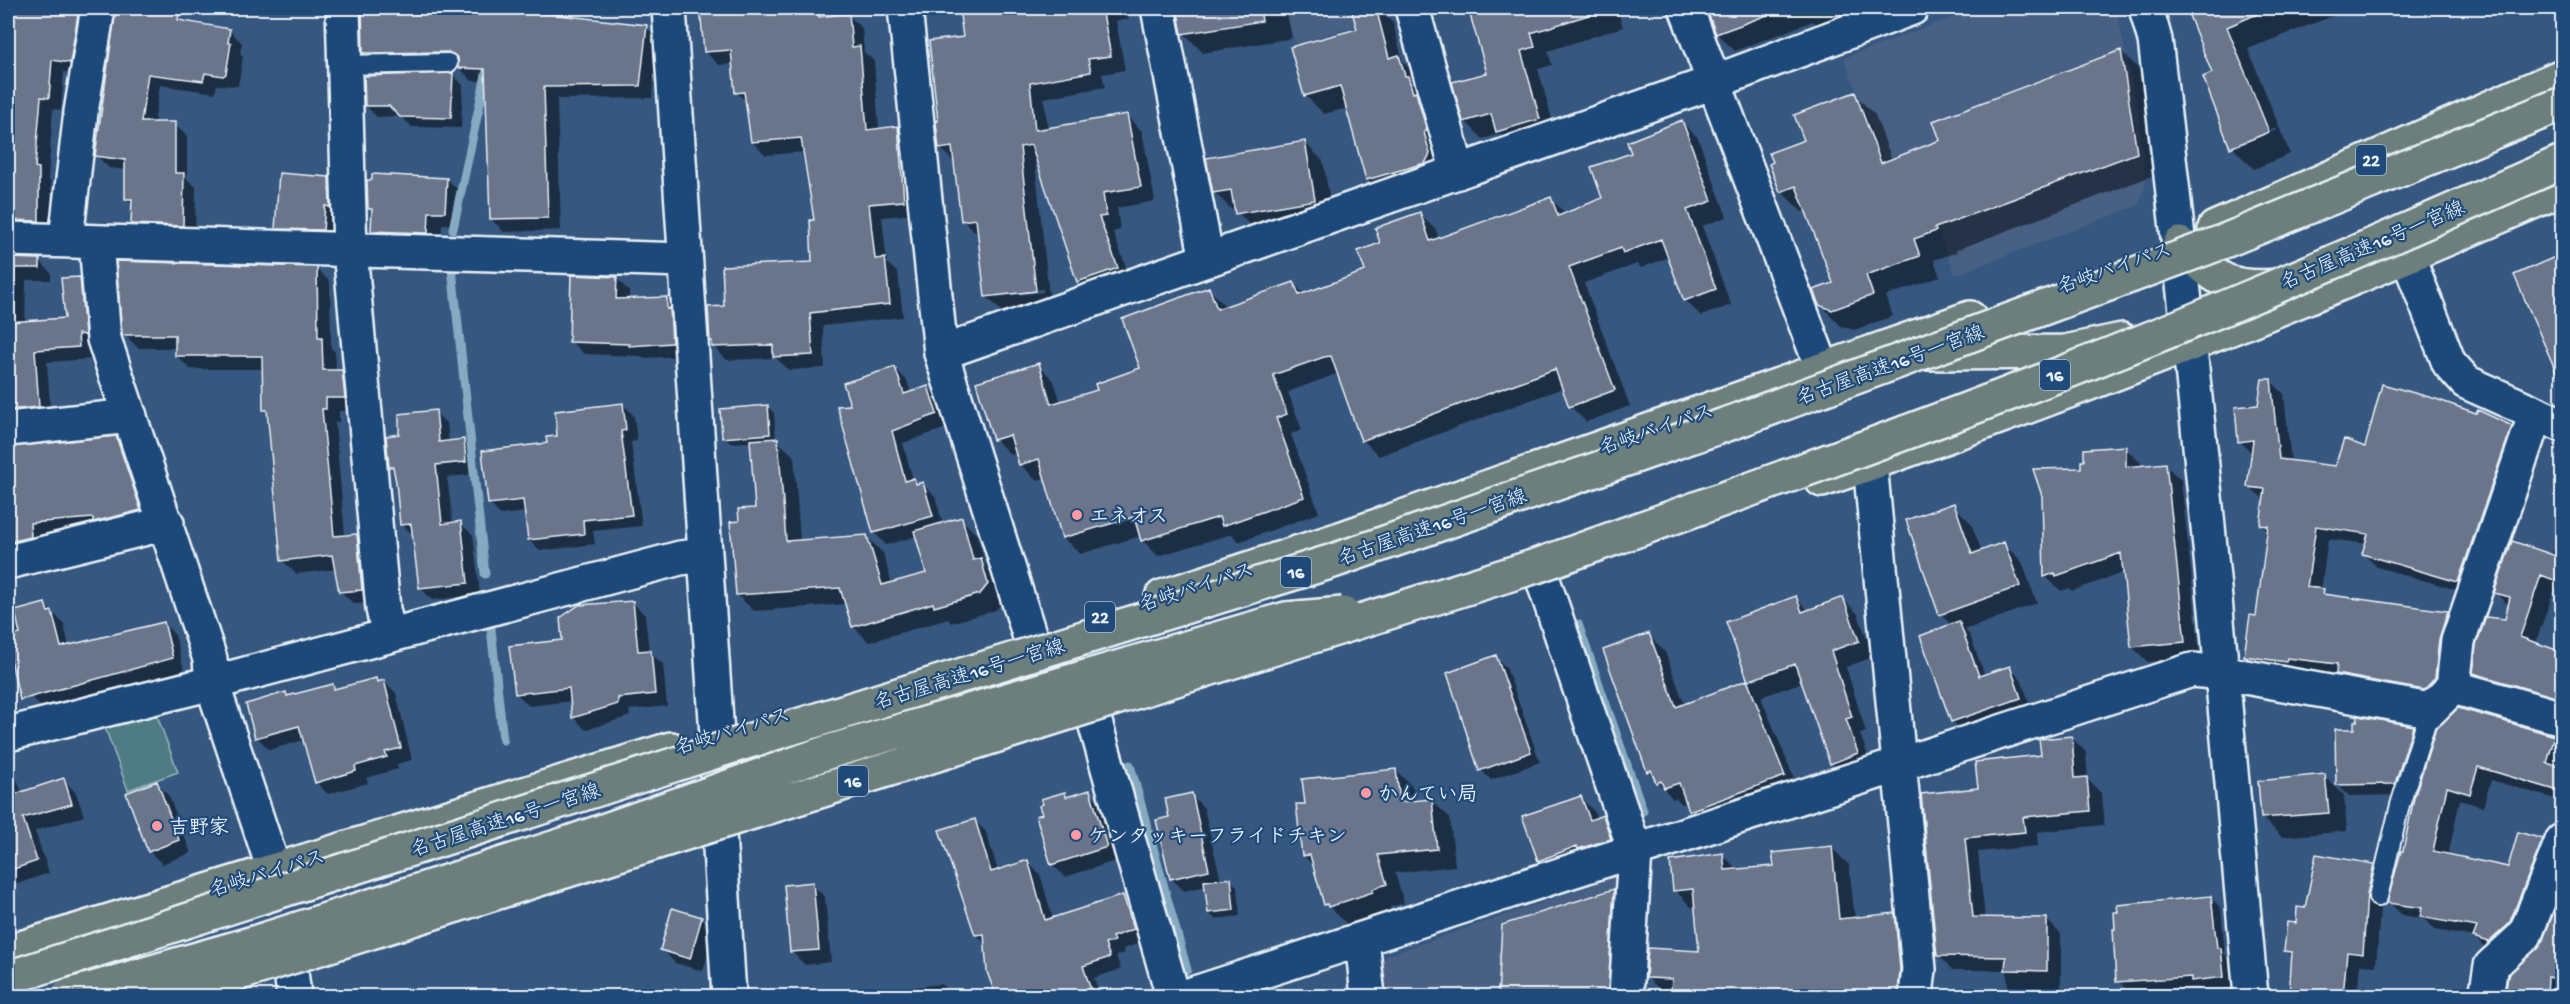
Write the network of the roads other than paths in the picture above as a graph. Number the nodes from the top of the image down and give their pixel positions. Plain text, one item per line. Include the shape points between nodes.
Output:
1 (99, 8) edge
2 (343, 8) edge
3 (669, 8) edge
4 (905, 8) edge
5 (1158, 8) edge
6 (1412, 8) edge
7 (1686, 8) edge
8 (1911, 8) edge
9 (2146, 8) edge
10 (448, 63) dead end
11 (345, 65) junction
12 (2562, 76) edge
13 (1714, 82) junction
14 (2562, 104) edge
15 (2562, 162) edge
16 (1458, 172) junction
17 (2562, 189) edge
18 (8, 239) edge
19 (81, 240) junction
20 (2180, 244) junction
21 (350, 250) junction
22 (2408, 257) junction
23 (685, 260) junction
24 (1207, 260) junction
25 (2352, 280) junction
26 (2188, 345) junction
27 (941, 353) junction
28 (1823, 370) junction
29 (130, 416) junction
30 (2549, 419) edge
31 (8, 429) edge
32 (1870, 464) junction
33 (167, 523) junction
34 (705, 555) junction
35 (8, 562) edge
36 (1542, 577) junction
37 (1401, 609) junction
38 (389, 636) junction
39 (1031, 640) junction
40 (2223, 673) junction
41 (212, 683) junction
42 (2453, 687) junction
43 (2430, 710) junction
44 (2562, 718) edge
45 (1094, 719) junction
46 (8, 734) edge
47 (717, 735) junction
48 (1901, 765) junction
49 (719, 832) junction
50 (2562, 841) edge
51 (1635, 851) junction
52 (274, 870) junction
53 (2378, 897) dead end
54 (1362, 940) junction
55 (8, 952) edge
56 (290, 963) junction
57 (8, 978) edge
58 (68, 996) edge
59 (167, 996) edge
60 (183, 996) edge
61 (294, 996) edge
62 (729, 996) edge
63 (1173, 996) edge
64 (1186, 996) edge
65 (1368, 996) edge
66 (1626, 996) edge
67 (1916, 996) edge
68 (2251, 996) edge
69 (2486, 996) edge

1 - 19 street via 81,112
2 - 11 street
3 - 23 street
4 - 27 street
5 - 24 street
6 - 16 street
7 - 13 street
8 - 13 street
9 - 20 street via 2155,40
10 - 11 lane
11 - 21 street
12 - 20 highway, 名岐バイパス / 22
13 - 16 street
13 - 28 street
14 - 57 highway, 名古屋高速16号一宮線 / 16, bridge via 2217,244 1736,421 1344,557 726,748
15 - 37 highway, 名古屋高速16号一宮線 / 16, bridge via 2070,370 1755,489
16 - 24 street
17 - 22 highway
18 - 19 street
19 - 21 street
19 - 29 street via 104,339
20 - 25 highway via 2210,273 2228,284 2253,288
20 - 26 street
20 - 28 highway, 名岐バイパス / 22
21 - 23 street
21 - 38 street via 383,609
22 - 25 highway
22 - 30 street via 2456,373 2466,382
23 - 34 street
24 - 27 street
25 - 26 highway
26 - 28 highway via 2145,334 2065,352 1903,354
26 - 32 highway
26 - 40 street
27 - 39 street
28 - 39 highway, 名岐バイパス / 22 via 1340,539
29 - 31 street
29 - 33 street
30 - 42 street via 2458,640
32 - 36 highway
32 - 48 street
33 - 35 street
33 - 41 street via 210,659
34 - 38 street via 680,558
34 - 47 street
36 - 45 highway
36 - 51 street
37 - 58 highway, bridge via 1286,619 1251,629 828,752 558,846 257,942
37 - 59 highway, 名古屋高速16号一宮線 / 16, bridge
38 - 41 street
39 - 47 highway, 名岐バイパス / 22
40 - 43 street
40 - 48 street via 2192,670
40 - 68 street
41 - 46 street
41 - 52 street
42 - 43 street
42 - 44 street
43 - 53 lane via 2400,805
45 - 49 highway
45 - 63 street
47 - 49 street
47 - 52 highway, 名岐バイパス / 22
48 - 51 street
48 - 67 street via 1919,969
49 - 56 highway
49 - 62 street
50 - 69 street via 2525,935 2491,966
51 - 54 street
51 - 66 street
52 - 55 highway, 名岐バイパス / 22
54 - 64 street
54 - 65 street
56 - 60 highway
56 - 61 street

